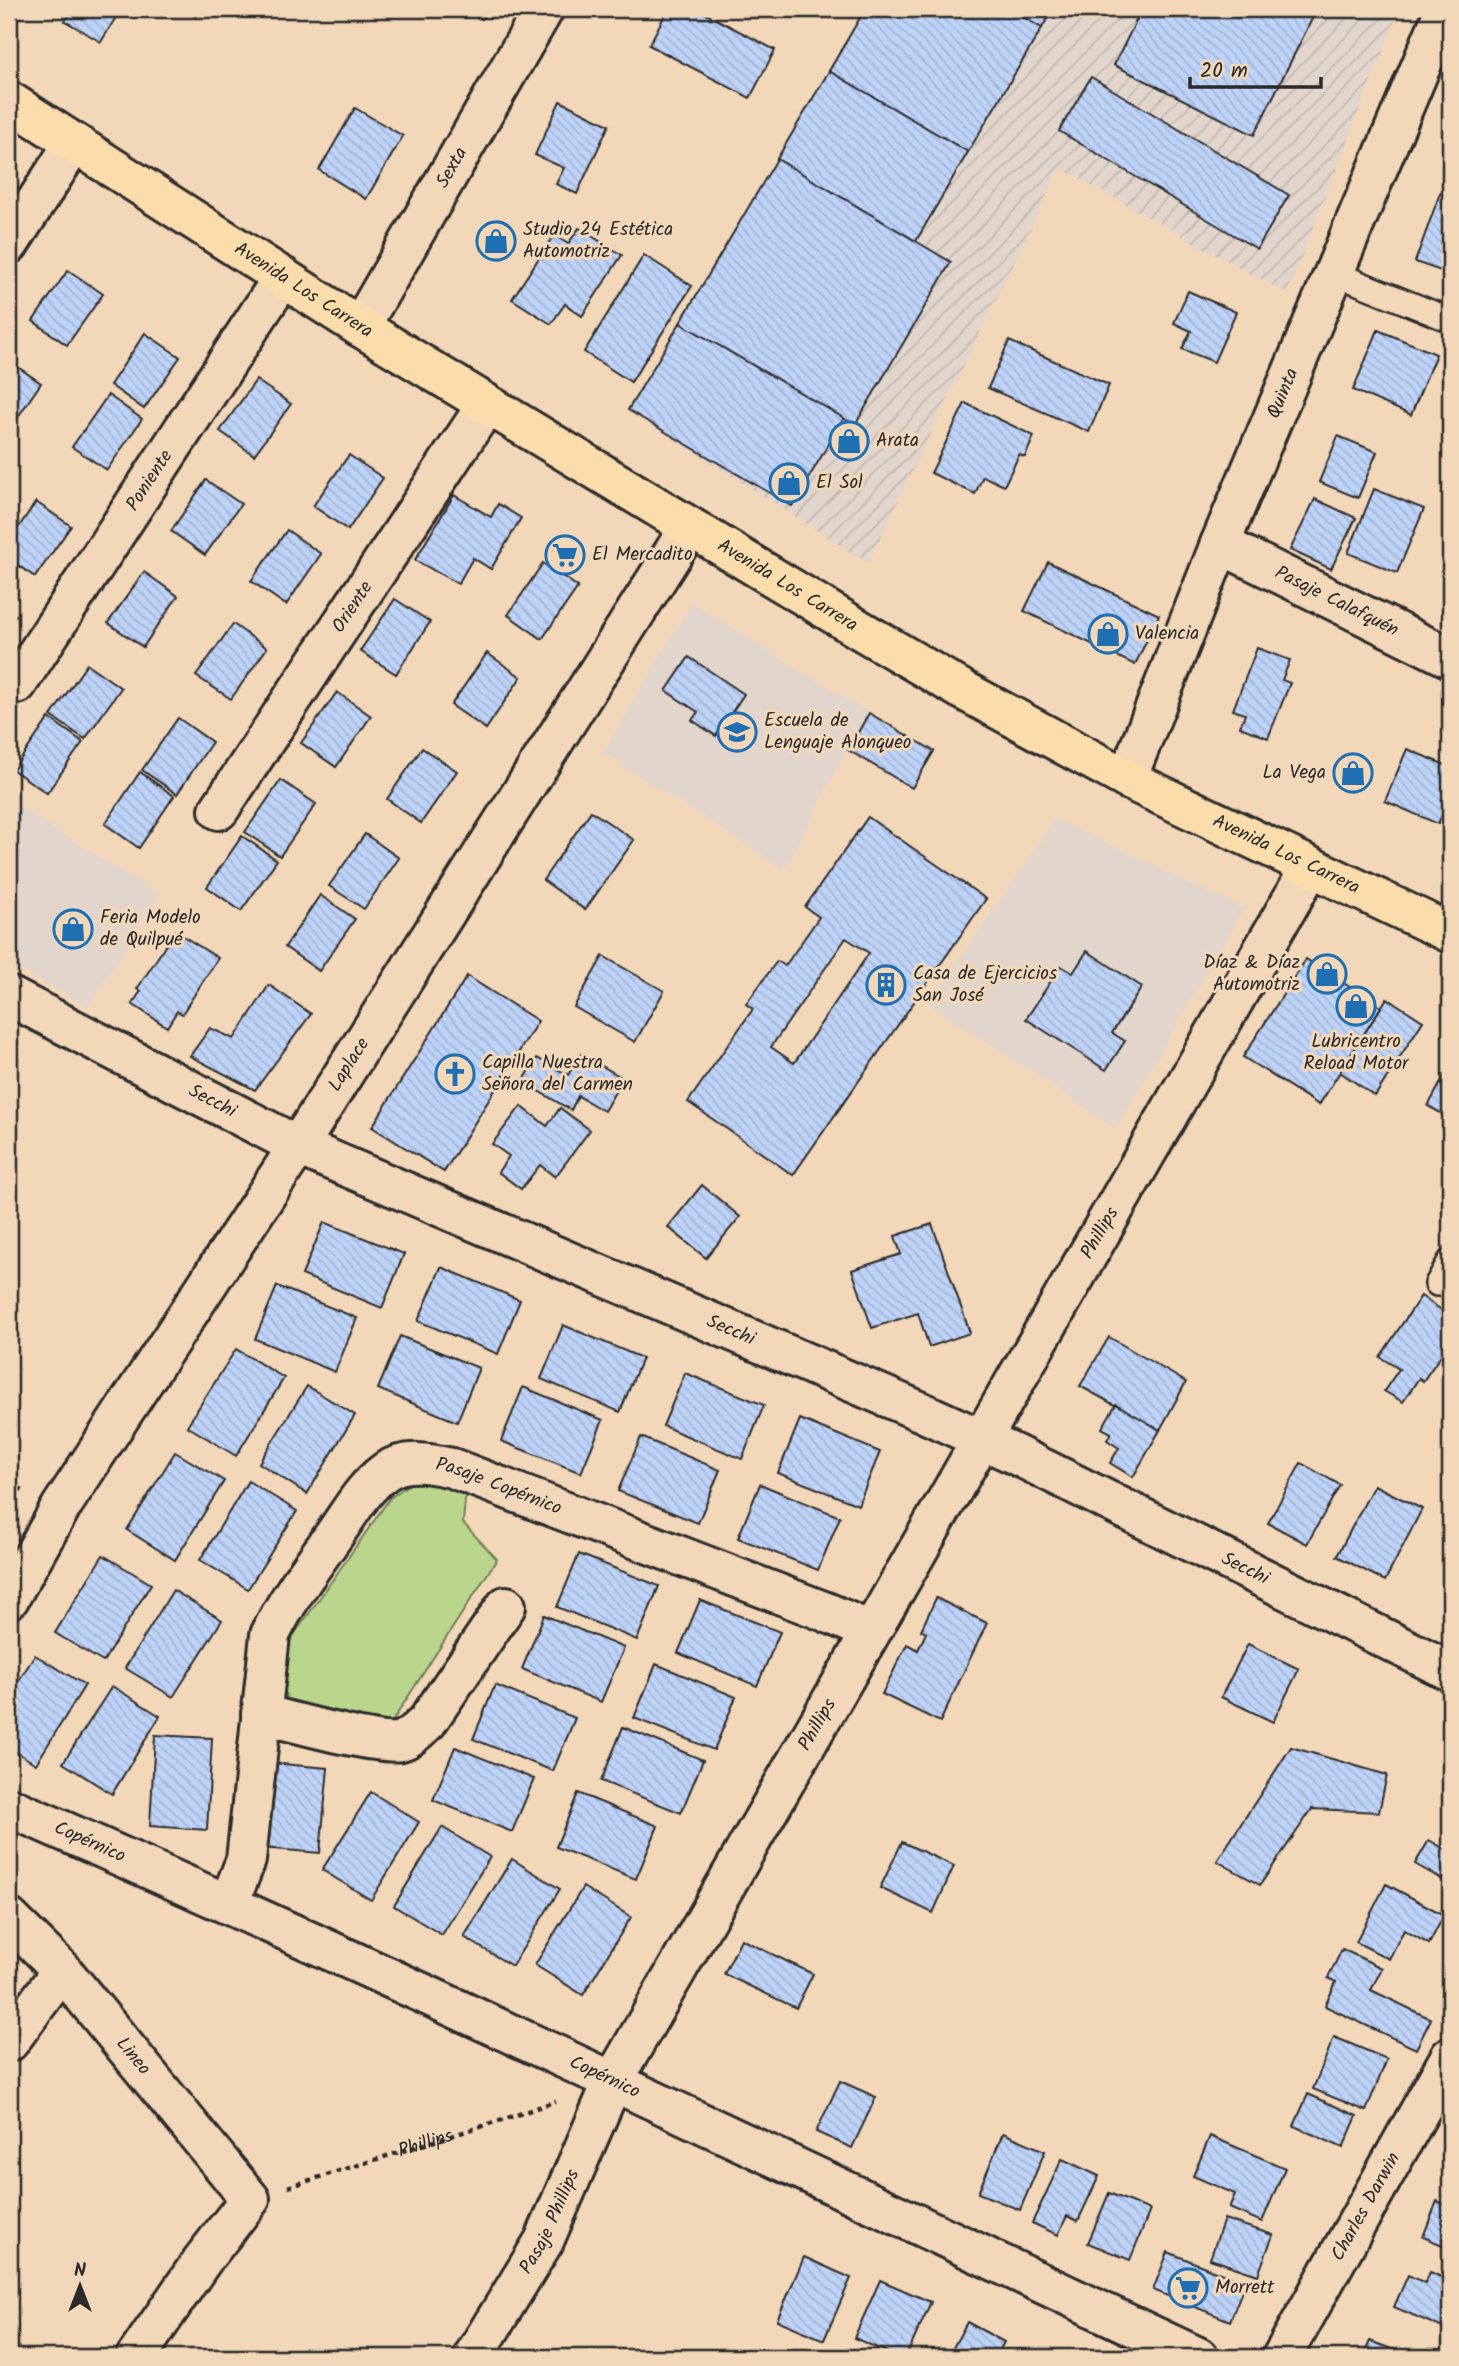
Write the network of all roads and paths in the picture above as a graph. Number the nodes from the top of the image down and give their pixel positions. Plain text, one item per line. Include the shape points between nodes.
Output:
1 (544, 9) edge
2 (1445, 9) edge
3 (9, 101) edge
4 (74, 144) junction
5 (9, 244) edge
6 (1334, 273) junction
7 (283, 277) junction
8 (1450, 320) edge
9 (359, 327) junction
10 (487, 404) junction
11 (689, 528) junction
12 (1220, 544) junction
13 (1450, 658) edge
14 (17, 684) dead end
15 (1127, 779) junction
16 (219, 810) dead end
17 (1310, 868) junction
18 (1450, 933) edge
19 (9, 996) edge
20 (299, 1146) junction
21 (1450, 1261) edge
22 (1437, 1284) dead end
23 (981, 1439) junction
24 (9, 1600) edge
25 (506, 1606) dead end
26 (870, 1631) junction
27 (1450, 1671) edge
28 (261, 1714) junction
29 (9, 1807) edge
30 (229, 1903) junction
31 (9, 1918) edge
32 (61, 1970) junction
33 (9, 2042) edge
34 (1450, 2057) edge
35 (613, 2081) junction
36 (250, 2199) junction
37 (136, 2357) edge
38 (473, 2357) edge
39 (1198, 2357) edge
40 (1282, 2357) edge

1 - 9 street, Sexta
2 - 6 street, Quinta
3 - 4 main road, Avenida Los Carrera
4 - 5 street
4 - 7 main road, Avenida Los Carrera
6 - 8 lane
6 - 12 street, Quinta
7 - 9 main road, Avenida Los Carrera
7 - 14 street, Poniente
9 - 10 main road, Avenida Los Carrera
10 - 11 main road, Avenida Los Carrera
10 - 16 street, Oriente
11 - 15 main road, Avenida Los Carrera via 961,689
11 - 20 street, Laplace
12 - 13 street, Pasaje Calafquén
12 - 15 street, Quinta
15 - 17 main road, Avenida Los Carrera
17 - 18 main road, Avenida Los Carrera
17 - 23 street, Phillips
19 - 20 street, Secchi
20 - 23 street, Secchi
20 - 24 street, Laplace via 61,1507
21 - 22 lane
23 - 26 street, Phillips
23 - 27 street, Secchi
25 - 28 street via 427,1722 402,1741 379,1741
26 - 28 street, Pasaje Copérnico via 452,1468 407,1463 386,1471 367,1489 281,1612 270,1635
26 - 35 street, Phillips
28 - 30 street, Pasaje Copérnico via 246,1860
29 - 30 street, Copérnico
30 - 35 street, Copérnico
31 - 32 street, Lineo
32 - 33 street
32 - 36 street, Lineo
34 - 40 street, Charles Darwin
35 - 36 path, Phillips
35 - 38 street, Pasaje Phillips via 544,2241
35 - 39 street, Copérnico
36 - 37 street

